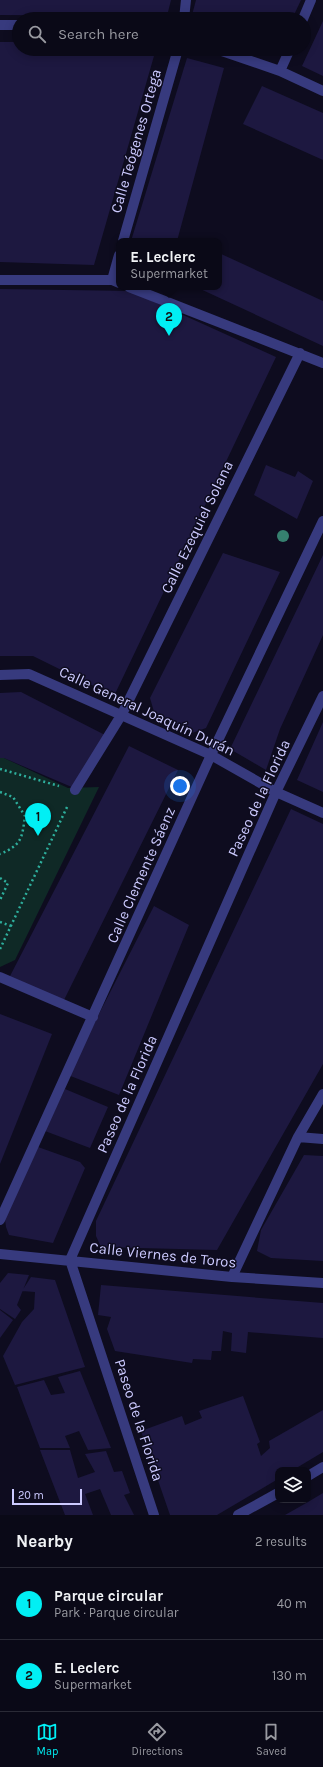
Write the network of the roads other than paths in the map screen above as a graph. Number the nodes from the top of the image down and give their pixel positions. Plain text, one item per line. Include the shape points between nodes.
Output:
1 (186, 0) edge
2 (311, 0) edge
3 (185, 12) edge
4 (306, 12) edge
5 (0, 25) edge
6 (12, 25) edge
7 (176, 56) edge
8 (236, 56) edge
9 (287, 56) edge
10 (280, 71) junction
11 (323, 91) edge
12 (124, 238) edge
13 (0, 280) edge
14 (115, 282) edge
15 (137, 290) edge
16 (300, 353) junction
17 (323, 363) edge
18 (323, 521) edge
19 (0, 675) edge
20 (323, 696) edge
21 (122, 714) junction
22 (211, 754) junction
23 (75, 790) road end
24 (276, 792) junction
25 (323, 813) edge
26 (0, 977) edge
27 (93, 1017) junction
28 (323, 1094) edge
29 (298, 1137) junction
30 (323, 1139) edge
31 (0, 1220) edge
32 (0, 1254) edge
33 (70, 1260) junction
34 (232, 1277) junction
35 (323, 1283) edge
36 (323, 1467) edge
37 (311, 1474) edge
38 (275, 1494) edge
39 (154, 1515) edge
40 (238, 1515) edge

1 - 3 street
2 - 4 street
5 - 6 street
7 - 12 street, Calle Teógenes Ortega
8 - 10 street
9 - 10 street
10 - 11 street
13 - 14 street
15 - 16 street
16 - 17 street
16 - 21 street, Calle Ezequiel Solana
18 - 22 street, Calle Clemente Sáenz
19 - 21 street, Calle General Joaquín Durán via 29,674
20 - 24 street, Paseo de la Florida
21 - 22 street, Calle General Joaquín Durán
21 - 23 street, Calle Ezequiel Solana
22 - 24 street, Calle General Joaquín Durán
22 - 27 street, Calle Clemente Sáenz
24 - 25 street, Calle General Joaquín Durán
24 - 33 street, Paseo de la Florida
26 - 27 street
27 - 31 street, Calle Clemente Sáenz
28 - 29 street
29 - 30 street
29 - 34 street
32 - 33 street, Calle Viernes de Toros
33 - 34 street, Calle Viernes de Toros
33 - 39 street, Paseo de la Florida
34 - 35 street, Calle Viernes de Toros
36 - 37 street
38 - 40 street

